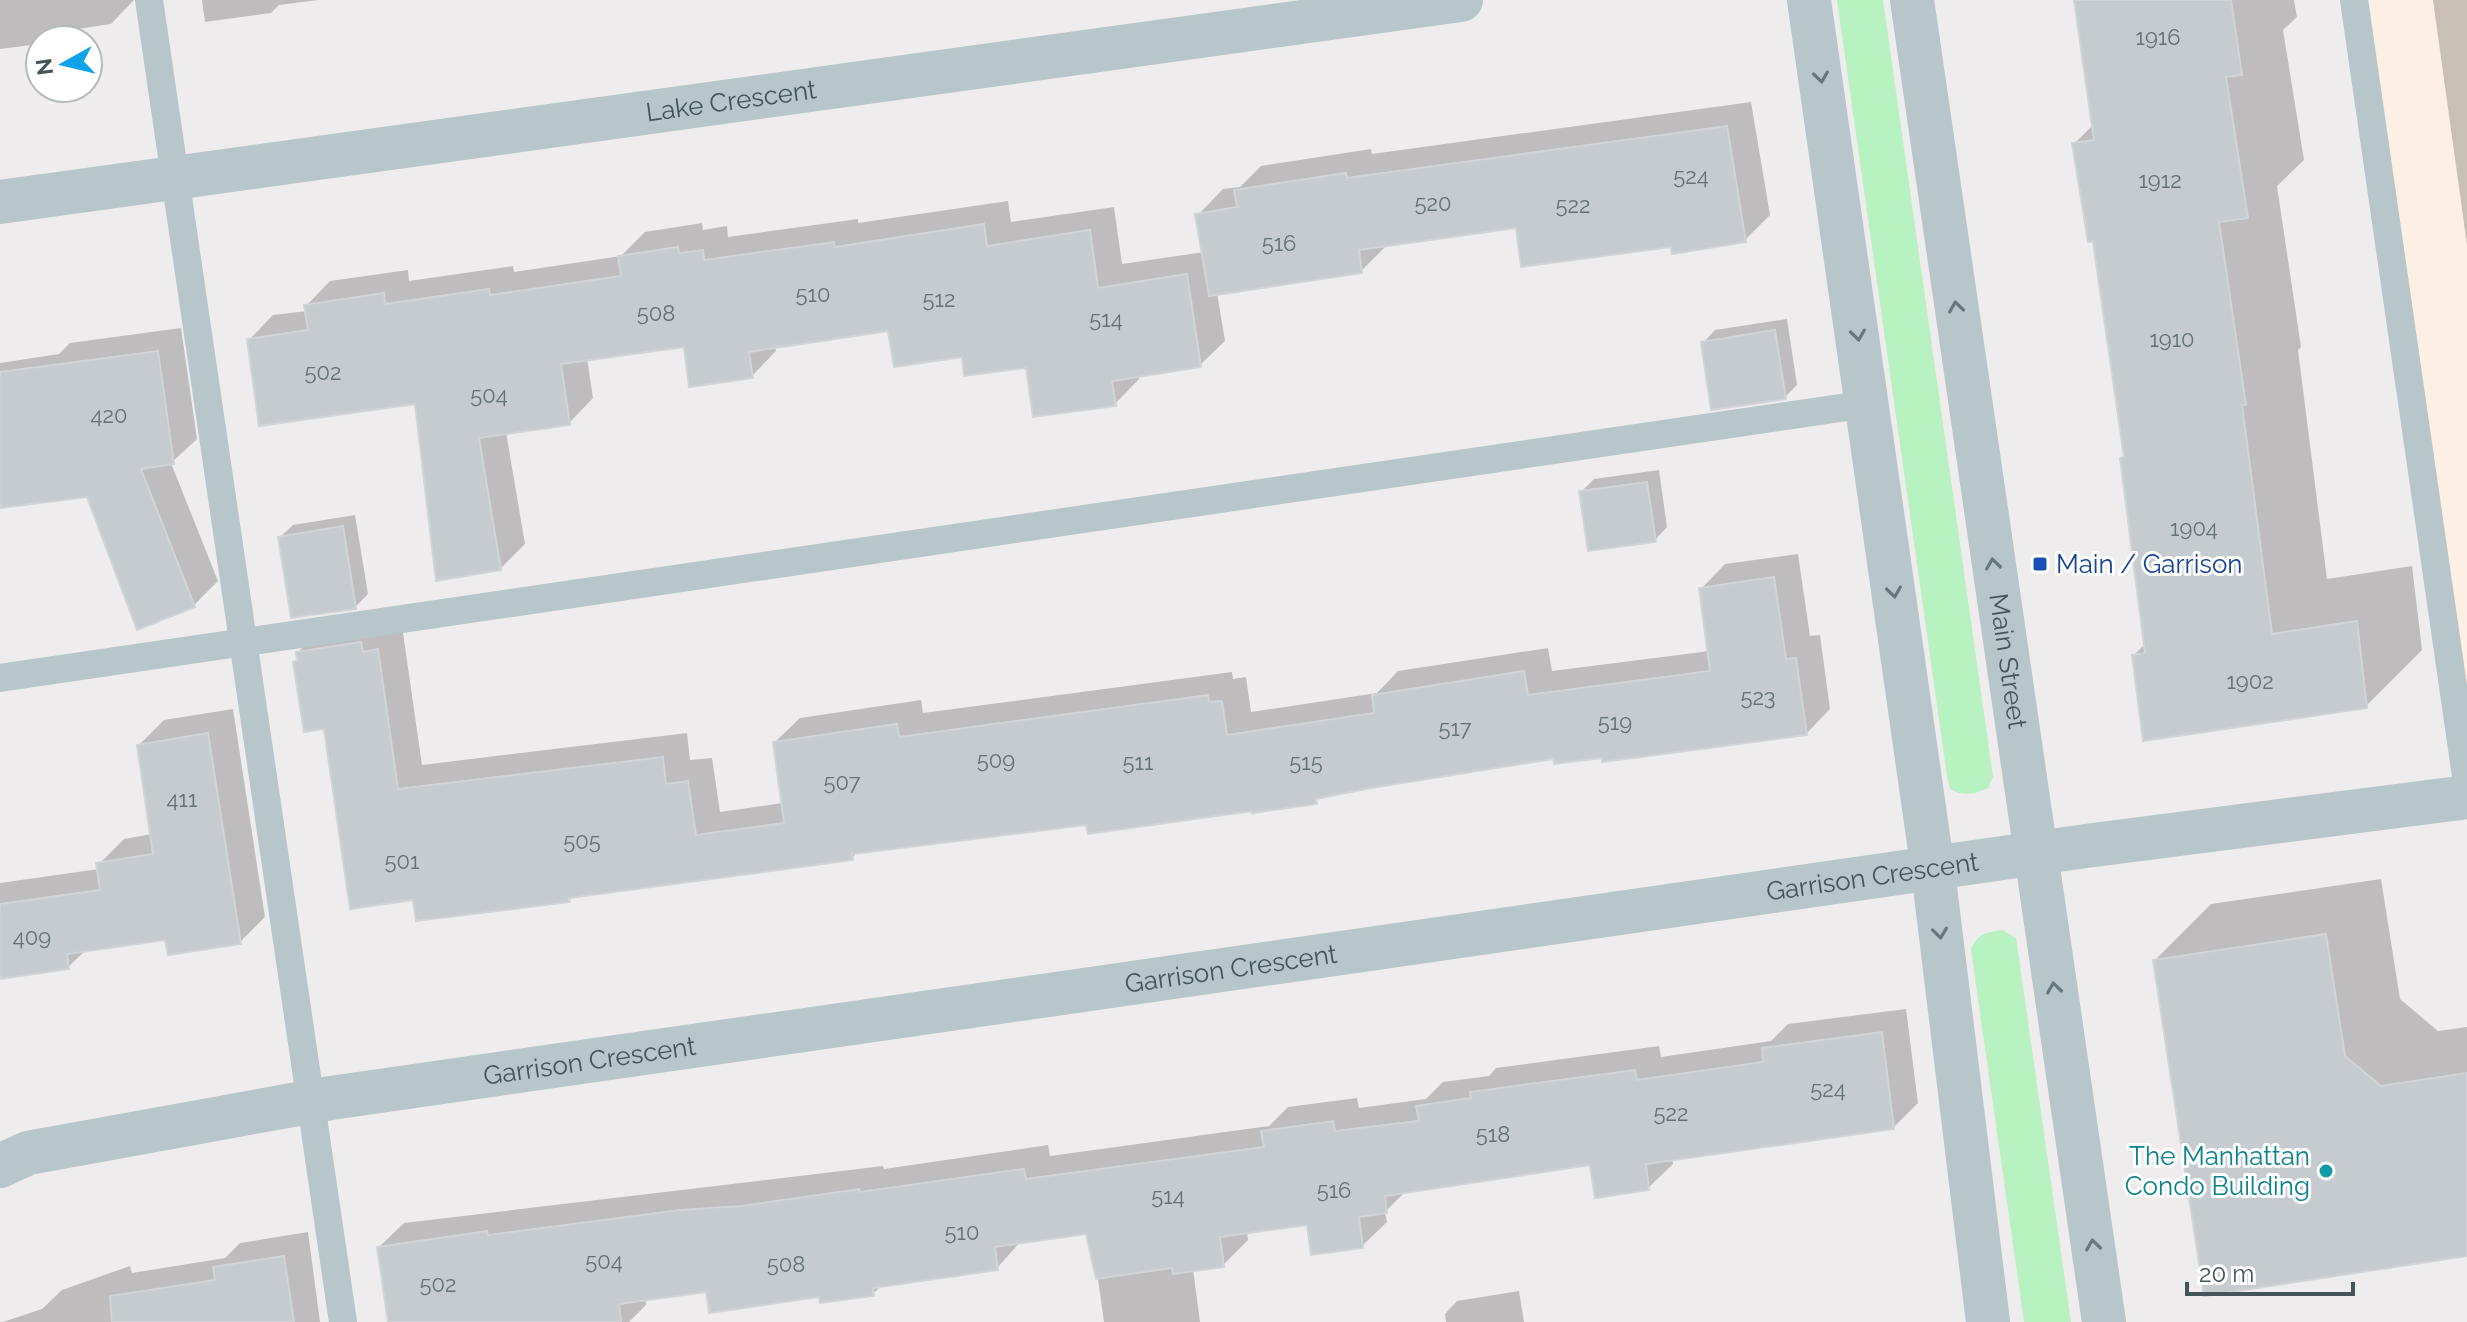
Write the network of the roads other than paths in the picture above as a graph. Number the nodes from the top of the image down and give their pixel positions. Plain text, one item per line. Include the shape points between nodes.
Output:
1 (149, 0) edge
2 (1461, 0) edge
3 (1809, 0) edge
4 (1912, 0) edge
5 (2354, 0) edge
6 (176, 178) junction
7 (0, 202) edge
8 (1868, 404) junction
9 (244, 644) junction
10 (2458, 669) edge
11 (0, 678) edge
12 (2467, 783) edge
13 (2467, 797) edge
14 (2034, 856) junction
15 (1933, 871) junction
16 (311, 1101) junction
17 (0, 1166) edge
18 (343, 1322) edge
19 (1988, 1322) edge
20 (2104, 1322) edge

1 - 6 lane
2 - 6 street, Lake Crescent
3 -> 8 street
14 -> 4 street, Main Street
5 - 10 lane
6 - 7 street, Lake Crescent
6 - 9 lane
8 - 9 lane
8 -> 15 street
9 - 11 lane
9 - 16 lane
10 - 12 lane
13 - 14 street, Garrison Crescent
14 - 15 street, Garrison Crescent
20 -> 14 street, Main Street
15 - 16 street, Garrison Crescent
15 -> 19 street
16 - 17 street, Garrison Crescent via 28,1153
16 - 18 lane

